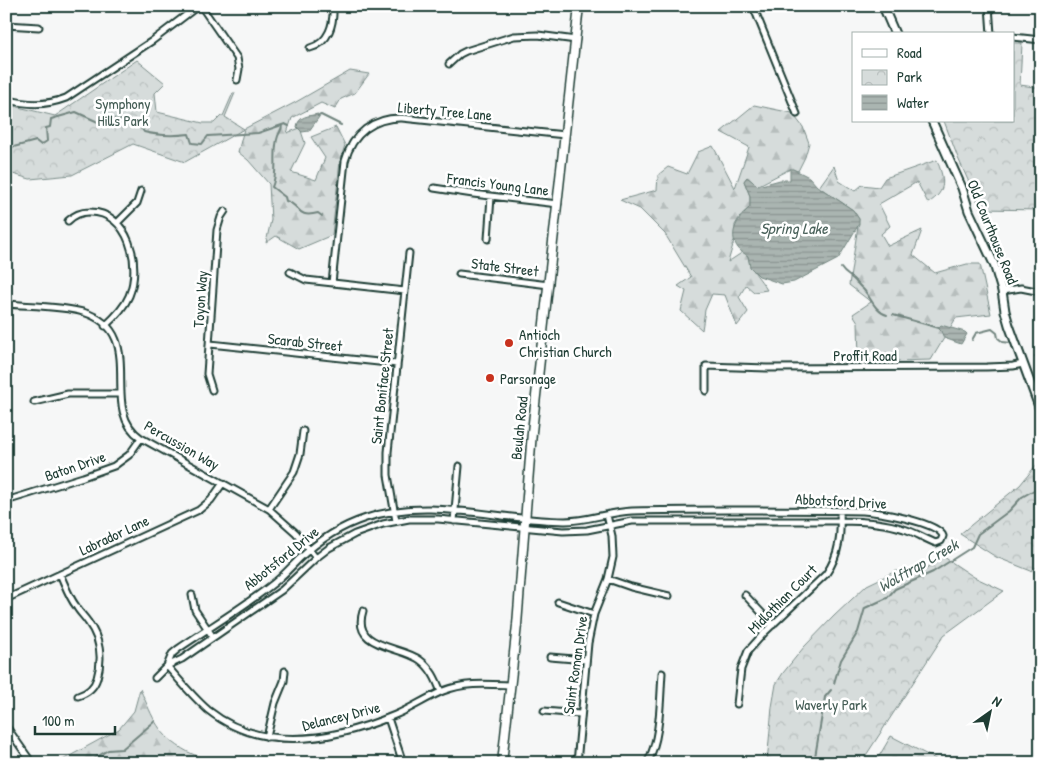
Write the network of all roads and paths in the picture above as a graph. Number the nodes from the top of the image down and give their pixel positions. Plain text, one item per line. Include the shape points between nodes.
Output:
1 (200, 6) edge
2 (333, 6) edge
3 (579, 6) edge
4 (753, 6) edge
5 (883, 6) edge
6 (989, 6) edge
7 (6, 25) edge
8 (40, 27) dead end
9 (894, 32) edge
10 (991, 32) edge
11 (1014, 37) edge
12 (576, 40) junction
13 (1041, 40) edge
14 (310, 48) dead end
15 (449, 64) dead end
16 (237, 80) dead end
17 (6, 98) edge
18 (797, 114) dead end
19 (932, 122) edge
20 (565, 135) junction
21 (434, 188) dead end
22 (141, 191) dead end
23 (491, 196) junction
24 (558, 204) junction
25 (225, 211) dead end
26 (68, 221) dead end
27 (117, 223) junction
28 (488, 239) dead end
29 (409, 253) dead end
30 (290, 272) dead end
31 (459, 274) dead end
32 (332, 283) junction
33 (549, 285) junction
34 (1002, 290) junction
35 (405, 291) junction
36 (1041, 292) edge
37 (6, 304) edge
38 (106, 326) junction
39 (210, 344) junction
40 (397, 364) junction
41 (1023, 364) junction
42 (212, 390) dead end
43 (706, 391) dead end
44 (121, 394) junction
45 (34, 402) dead end
46 (1041, 412) edge
47 (303, 431) dead end
48 (141, 438) junction
49 (460, 466) dead end
50 (223, 483) junction
51 (6, 501) edge
52 (269, 509) junction
53 (455, 510) junction
54 (394, 511) junction
55 (840, 511) junction
56 (607, 514) junction
57 (525, 518) junction
58 (396, 521) junction
59 (454, 521) junction
60 (841, 521) junction
61 (609, 525) junction
62 (524, 528) junction
63 (310, 549) junction
64 (316, 558) junction
65 (60, 574) junction
66 (608, 579) junction
67 (192, 595) dead end
68 (745, 595) dead end
69 (669, 596) dead end
70 (6, 599) edge
71 (558, 602) dead end
72 (363, 611) dead end
73 (594, 614) junction
74 (772, 625) junction
75 (208, 628) junction
76 (213, 637) junction
77 (550, 656) dead end
78 (586, 660) junction
79 (166, 666) junction
80 (285, 670) dead end
81 (662, 673) dead end
82 (155, 678) dead end
83 (510, 685) junction
84 (441, 692) junction
85 (78, 696) dead end
86 (736, 704) dead end
87 (544, 711) dead end
88 (580, 714) junction
89 (388, 718) junction
90 (6, 726) edge
91 (267, 737) junction
92 (32, 763) edge
93 (403, 763) edge
94 (502, 763) edge
95 (577, 763) edge
96 (647, 763) edge

1 - 16 street via 236,58
1 - 17 street via 66,98 32,104
2 - 14 street via 328,35
3 - 12 main road, Beulah Road
4 - 18 street
5 - 9 street
6 - 10 street
7 - 8 street
11 - 13 street
12 - 15 street via 514,36 466,51
12 - 20 main road, Beulah Road
19 - 34 street, Old Courthouse Road
20 - 24 main road, Beulah Road
20 - 32 street, Liberty Tree Lane via 402,118 383,119 368,126 351,145 345,161
21 - 23 street, Francis Young Lane
22 - 27 street via 137,203
23 - 24 street, Francis Young Lane
23 - 28 street
24 - 33 main road, Beulah Road
25 - 39 street, Toyon Way via 217,230
26 - 27 street via 78,213 92,212
27 - 38 street via 132,249 134,277 124,304
29 - 35 street, Saint Boniface Street
30 - 32 street via 301,279
31 - 33 street, State Street
32 - 35 street
33 - 57 main road, Beulah Road
34 - 36 street via 1021,288
34 - 41 street, Old Courthouse Road via 1007,318
35 - 40 street, Saint Boniface Street
37 - 38 street via 77,311
38 - 44 street, Percussion Way via 120,353
39 - 40 street, Scarab Street
39 - 42 street, Toyon Way via 207,374
40 - 54 street, Saint Boniface Street via 388,462
41 - 43 street, Proffit Road via 987,367 706,366
41 - 46 street, Old Courthouse Road
44 - 45 street via 78,393
44 - 48 street, Percussion Way via 126,423
47 - 52 street via 294,472
48 - 50 street, Percussion Way
48 - 51 street, Baton Drive via 129,455 114,466
49 - 53 street
50 - 52 street, Percussion Way
50 - 65 street, Labrador Lane via 199,510
52 - 63 street, Percussion Way
53 - 54 street, Abbotsford Drive via 424,508
53 - 57 street, Abbotsford Drive
53 - 59 street
54 - 58 street, Saint Boniface Street
54 - 63 street, Abbotsford Drive via 350,524
55 - 56 street, Abbotsford Drive via 631,511
55 - 60 street, Midlothian Court
55 - 60 street, Abbotsford Drive via 892,515 938,530 942,536 936,543 890,525
56 - 57 street, Abbotsford Drive via 572,521
56 - 61 street, Saint Roman Drive
57 - 62 main road, Beulah Road
58 - 59 street, Abbotsford Drive
58 - 64 street, Abbotsford Drive via 355,534
59 - 62 street, Abbotsford Drive
60 - 61 street, Abbotsford Drive via 632,521
60 - 74 street, Midlothian Court via 838,549 826,574
61 - 62 street, Abbotsford Drive via 573,531
61 - 66 street, Saint Roman Drive via 613,557
62 - 83 main road, Beulah Road
63 - 64 street, Percussion Way
63 - 75 street, Abbotsford Drive via 275,582
64 - 76 street, Abbotsford Drive via 282,590
65 - 70 street, Labrador Lane
65 - 85 street via 73,602 91,626 100,654 94,685
66 - 69 street
66 - 73 street, Saint Roman Drive
67 - 75 street via 193,606
68 - 74 street
71 - 73 street
72 - 84 street via 362,627 368,637 381,646 419,659 431,671
73 - 78 street, Saint Roman Drive
74 - 86 street, Midlothian Court via 744,660 738,679
75 - 76 street
75 - 79 street, Abbotsford Drive via 172,654
76 - 79 street, Abbotsford Drive
77 - 78 street
78 - 88 street, Saint Roman Drive
79 - 82 street
79 - 91 street, Delancey Drive via 209,711 244,731
80 - 91 street
81 - 96 street via 656,738
83 - 84 street, Delancey Drive via 472,684
83 - 94 main road, Beulah Road
84 - 89 street, Delancey Drive
87 - 88 street
88 - 95 street, Saint Roman Drive
89 - 91 street, Delancey Drive via 314,738 290,740
89 - 93 street
90 - 92 street

